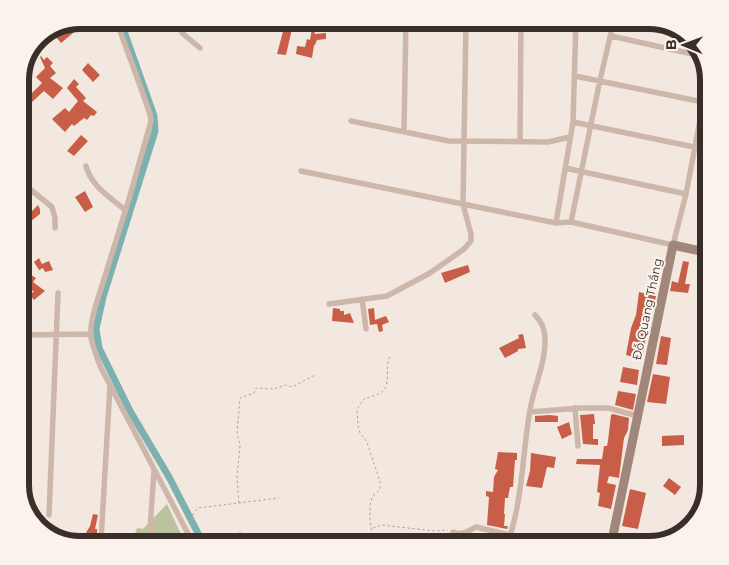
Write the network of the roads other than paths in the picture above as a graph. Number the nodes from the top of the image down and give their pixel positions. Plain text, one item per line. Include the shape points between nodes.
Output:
1 (119, 29) edge
2 (182, 29) edge
3 (406, 29) edge
4 (466, 29) edge
5 (521, 29) edge
6 (576, 29) edge
7 (612, 29) edge
8 (611, 36) junction
9 (200, 48) dead end
10 (694, 54) edge
11 (575, 76) junction
12 (600, 80) junction
13 (700, 101) edge
14 (700, 117) edge
15 (351, 121) dead end
16 (573, 122) junction
17 (591, 126) junction
18 (404, 131) junction
19 (570, 137) junction
20 (465, 140) junction
21 (520, 142) junction
22 (694, 147) junction
23 (86, 166) dead end
24 (566, 168) junction
25 (302, 171) dead end
26 (581, 171) junction
27 (29, 189) edge
28 (686, 194) junction
29 (463, 204) junction
30 (125, 210) junction
31 (571, 222) junction
32 (556, 223) junction
33 (55, 228) dead end
34 (673, 245) junction
35 (700, 251) edge
36 (58, 293) dead end
37 (362, 299) junction
38 (329, 304) dead end
39 (535, 315) dead end
40 (366, 329) dead end
41 (90, 334) junction
42 (29, 335) edge
43 (56, 335) junction
44 (110, 384) junction
45 (575, 408) junction
46 (530, 412) junction
47 (638, 416) junction
48 (578, 446) dead end
49 (154, 470) junction
50 (50, 515) dead end
51 (49, 526) edge
52 (453, 532) road end
53 (64, 534) edge
54 (510, 535) junction
55 (101, 536) edge
56 (150, 536) edge
57 (189, 536) edge
58 (516, 536) edge
59 (613, 536) edge

1 - 30 street via 150,114
2 - 9 street via 182,33
3 - 18 street
4 - 20 street
5 - 21 street
6 - 11 street
7 - 8 street
8 - 10 street
8 - 12 street
11 - 12 street
11 - 16 street
12 - 13 street
12 - 17 street
14 - 22 street, Đỗ Quang Thắng
15 - 18 street
16 - 17 street
16 - 19 street
17 - 22 street
17 - 26 street
18 - 20 street via 449,141
19 - 21 street via 548,142
19 - 24 street
20 - 21 street
20 - 29 street
22 - 28 street, Đỗ Quang Thắng
23 - 30 street via 96,185
24 - 26 street
24 - 32 street
25 - 29 street
26 - 28 street
26 - 31 street
27 - 33 street via 53,209
28 - 34 street, Đỗ Quang Thắng
29 - 32 street
29 - 37 street via 471,234 471,241 464,249 430,273 387,296
30 - 41 street via 94,308
31 - 32 street
31 - 34 street
34 - 35 street
34 - 47 street, Đỗ Quang Thắng
36 - 43 street
37 - 38 street
37 - 40 street
39 - 46 street via 545,331 545,340
41 - 43 street
41 - 44 street via 90,341
42 - 43 street
43 - 50 street
44 - 49 street
44 - 55 street
45 - 46 street
45 - 47 street via 608,408
45 - 48 street
46 - 54 street via 521,484
47 - 59 street, Đỗ Quang Thắng
49 - 56 street
49 - 57 street
51 - 53 street
52 - 54 street via 464,533 476,527
54 - 58 street

